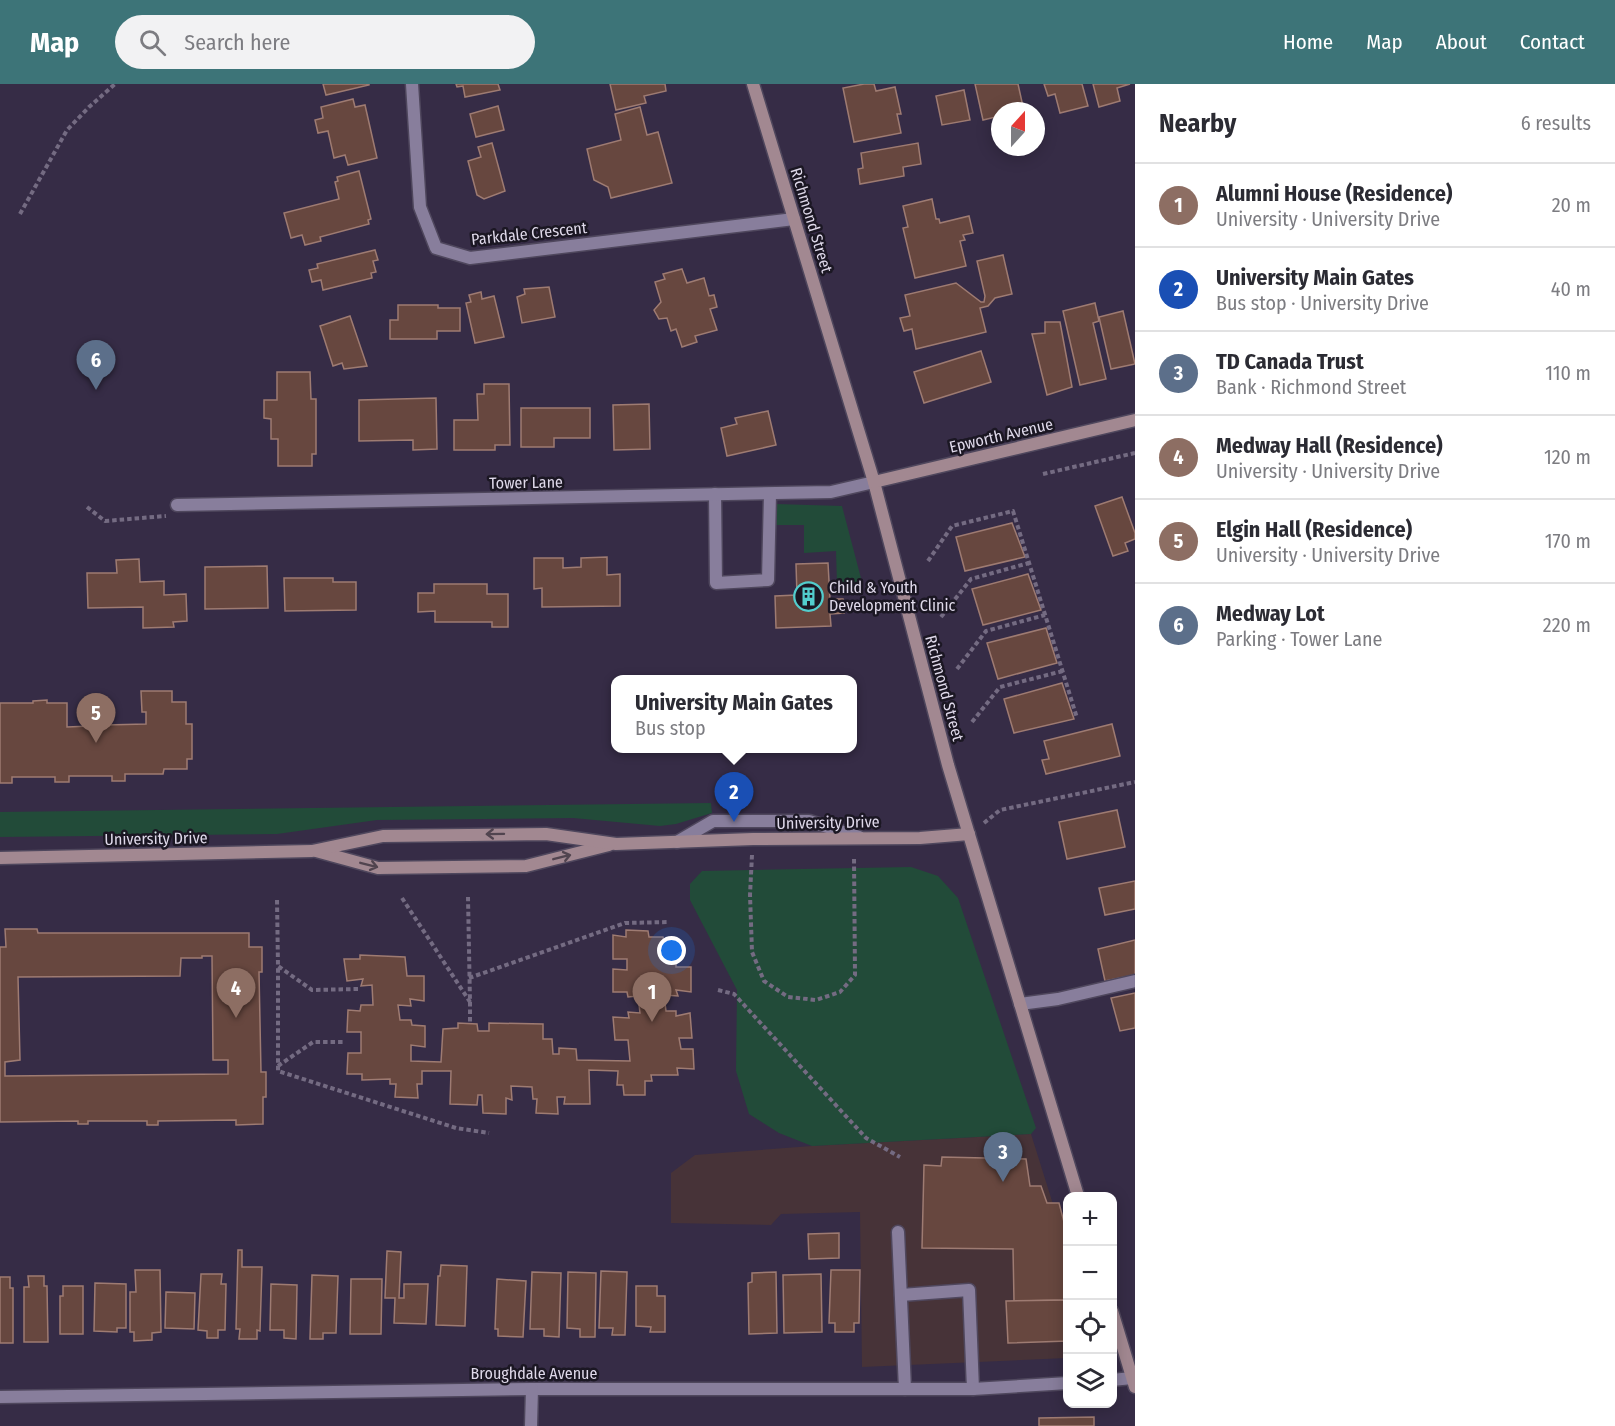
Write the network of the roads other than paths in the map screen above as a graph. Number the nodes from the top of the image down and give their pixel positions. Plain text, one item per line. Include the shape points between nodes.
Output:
1 (412, 84) edge
2 (753, 84) edge
3 (794, 219) junction
4 (1135, 420) edge
5 (874, 482) junction
6 (770, 494) junction
7 (715, 495) junction
8 (177, 505) road end
9 (969, 834) junction
10 (857, 837) junction
11 (677, 842) junction
12 (616, 843) junction
13 (312, 850) junction
14 (0, 858) edge
15 (1135, 981) edge
16 (1020, 1004) junction
17 (1076, 1192) edge
18 (898, 1232) dead end
19 (901, 1295) junction
20 (1117, 1322) edge
21 (1132, 1363) edge
22 (1117, 1380) edge
23 (1134, 1382) edge
24 (1063, 1383) edge
25 (532, 1389) junction
26 (905, 1389) junction
27 (973, 1389) junction
28 (0, 1396) edge
29 (531, 1426) edge

1 - 3 street, Parkdale Crescent via 420,207 436,248 470,258
2 - 3 street, Richmond Street
3 - 5 street, Richmond Street
4 - 5 street, Epworth Avenue
5 - 6 street, Tower Lane via 831,492
5 - 9 street, Richmond Street
6 - 7 street, Tower Lane
6 - 7 street via 768,580 716,583
7 - 8 street, Tower Lane
9 - 10 street, University Drive
9 - 16 street, Richmond Street
10 - 11 street, University Drive
10 - 11 street via 809,821 713,821
11 - 12 street, University Drive
12 -> 13 street, University Drive via 546,834 383,836
13 -> 12 street, University Drive via 378,868 526,866
13 - 14 street, University Drive
15 - 16 street
16 - 17 street, Richmond Street
18 - 19 street
19 - 26 street
19 - 27 street via 969,1290
20 - 21 street
21 - 23 street
22 - 23 street
24 - 27 street, Broughdale Avenue
25 - 26 street, Broughdale Avenue
25 - 28 street, Broughdale Avenue
25 - 29 street
26 - 27 street, Broughdale Avenue

